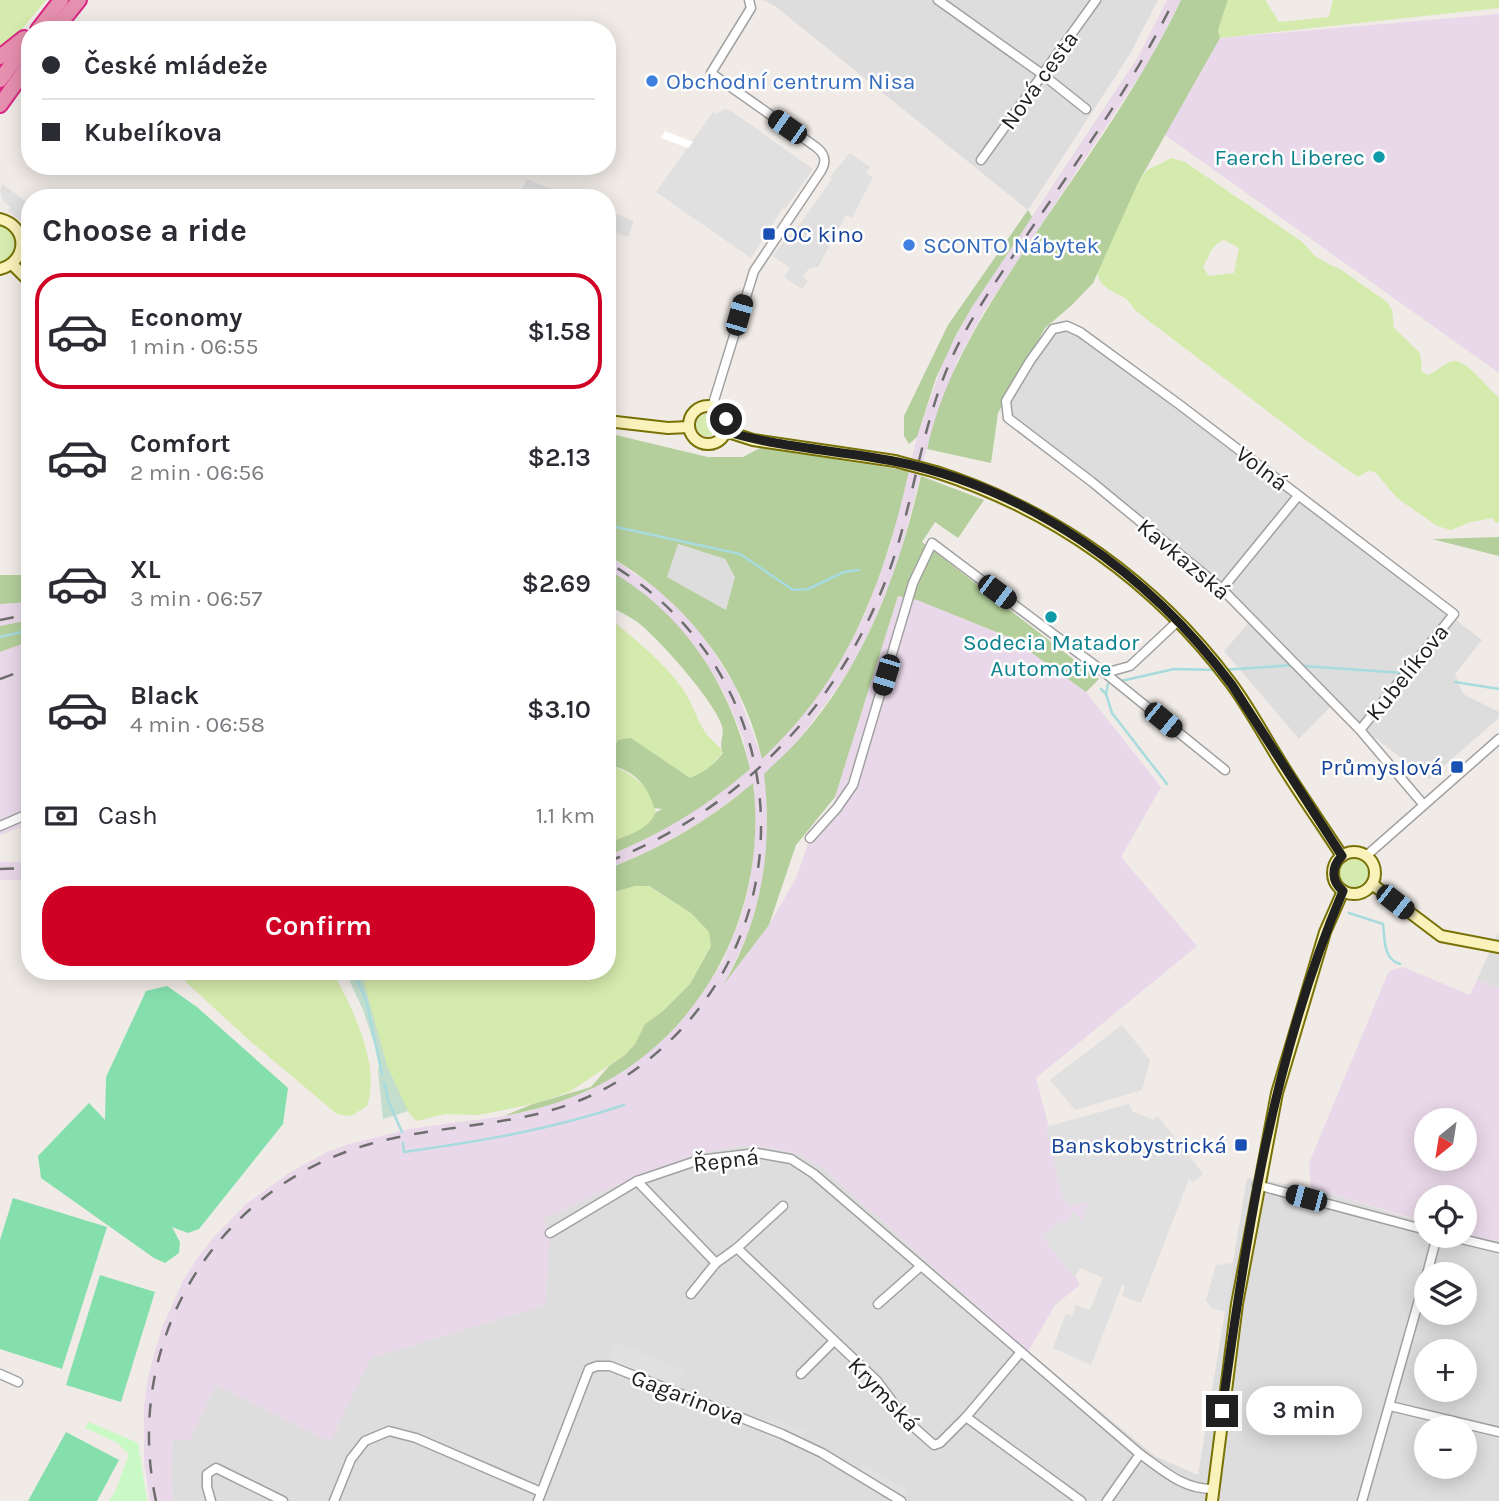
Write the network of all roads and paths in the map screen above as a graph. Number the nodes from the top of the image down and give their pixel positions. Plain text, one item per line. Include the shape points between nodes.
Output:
1 (749, 0) edge
2 (938, 0) edge
3 (1096, 0) edge
4 (74, 1) edge
5 (43, 21) edge
6 (61, 21) edge
7 (21, 40) edge
8 (21, 52) edge
9 (0, 57) edge
10 (1042, 75) junction
11 (21, 76) edge
12 (0, 80) edge
13 (0, 105) edge
14 (1086, 109) dead end
15 (981, 160) dead end
16 (0, 219) edge
17 (21, 237) edge
18 (21, 253) edge
19 (12, 264) junction
20 (0, 269) edge
21 (21, 273) edge
22 (1067, 326) joint
23 (712, 407) junction
24 (616, 422) edge
25 (689, 427) junction
26 (725, 431) junction
27 (1298, 496) junction
28 (1222, 589) junction
29 (1454, 614) joint
30 (1178, 621) junction
31 (1105, 673) junction
32 (1360, 730) junction
33 (1499, 739) edge
34 (1225, 770) dead end
35 (1423, 804) junction
36 (21, 817) edge
37 (0, 826) edge
38 (810, 838) dead end
39 (1342, 856) junction
40 (1366, 856) junction
41 (1372, 884) junction
42 (1343, 891) junction
43 (1499, 947) edge
44 (637, 1181) junction
45 (1258, 1185) junction
46 (783, 1206) dead end
47 (1414, 1227) edge
48 (550, 1233) dead end
49 (1477, 1243) edge
50 (737, 1248) junction
51 (1499, 1248) edge
52 (716, 1263) junction
53 (921, 1266) junction
54 (691, 1294) dead end
55 (878, 1304) dead end
56 (1414, 1318) edge
57 (834, 1341) junction
58 (1021, 1352) junction
59 (0, 1374) edge
60 (801, 1374) dead end
61 (18, 1382) dead end
62 (1390, 1406) junction
63 (966, 1417) junction
64 (1499, 1433) edge
65 (1140, 1454) junction
66 (1212, 1489) junction
67 (540, 1497) edge
68 (211, 1501) edge
69 (283, 1501) edge
70 (334, 1501) edge
71 (901, 1501) edge
72 (1081, 1501) edge
73 (1107, 1501) edge
74 (1212, 1501) edge
75 (1362, 1501) edge

1 - 23 street via 751,8 711,73 816,147 825,162 754,271
2 - 10 street
3 - 10 street, Nová cesta
4 - 5 highway
4 - 6 highway
7 - 9 highway
8 - 12 highway
10 - 14 street
10 - 15 street, Nová cesta
11 - 13 highway
16 - 17 street via 15,227
18 - 19 street
19 - 20 street
19 - 21 street
22 - 27 street, Volná
22 - 28 street, Kavkazská via 1054,329 1030,361 1006,401 1007,418
23 - 25 street via 696,410
23 - 26 street via 724,416
24 - 25 street
25 - 26 street via 694,438 705,443 718,441
26 - 30 street, bridge via 753,440 895,461 992,492 1061,528 1122,571
27 - 28 street
27 - 29 street, Volná
28 - 32 street, Kavkazská
29 - 32 street, Kubelíkova
30 - 31 street via 1130,666
30 - 39 street via 1227,679
31 - 34 street
31 - 38 street via 932,543 913,583 853,785
32 - 35 street, Kavkazská
33 - 35 street
35 - 40 street
36 - 37 street
39 - 40 street via 1352,852
39 - 42 street via 1334,872
40 - 41 street via 1375,871
41 - 42 street via 1361,893
41 - 43 street via 1441,936
42 - 45 street via 1325,932 1280,1080
44 - 48 street, Řepná
44 - 52 street
44 - 53 street, Řepná via 699,1160 757,1153 791,1159
45 - 47 street
45 - 66 street
46 - 50 street
49 - 51 street
50 - 52 street
50 - 57 street, Krymská
52 - 54 street
53 - 55 street
53 - 58 street, Řepná
56 - 62 street
57 - 60 street, Krymská
57 - 63 street, Krymská via 934,1445
58 - 63 street, Krymská
58 - 65 street, Řepná
59 - 61 street
62 - 64 street
62 - 75 street
63 - 72 street
65 - 66 street, Řepná via 1181,1483
65 - 73 street
66 - 74 street
67 - 70 street, Gagarinova via 416,1438 388,1431 365,1441 351,1459
67 - 71 street, Gagarinova via 589,1369 610,1366 782,1434
68 - 69 street via 207,1474 216,1468

